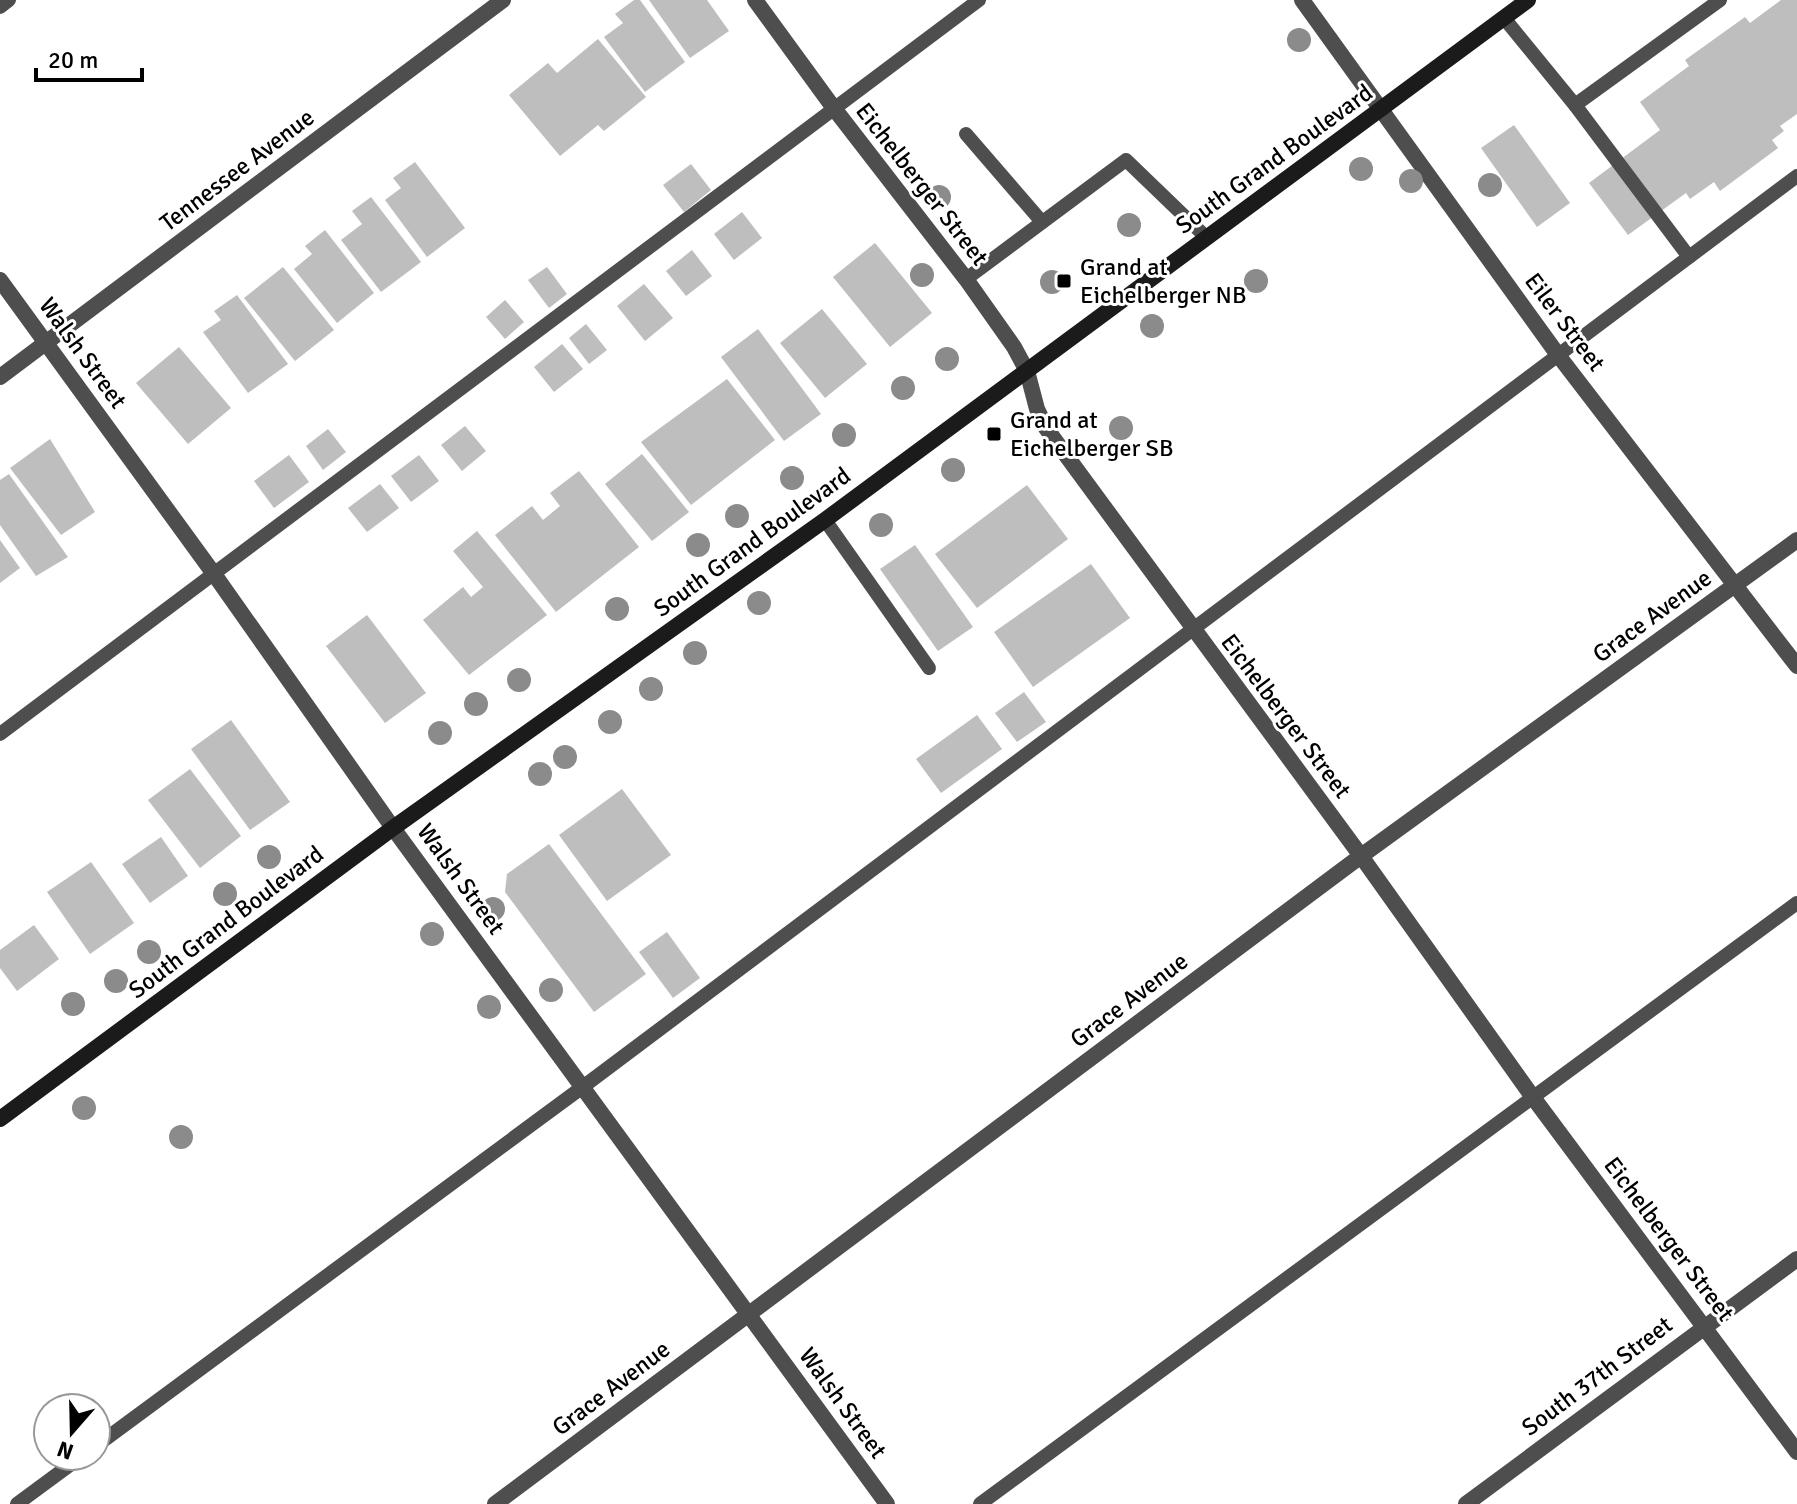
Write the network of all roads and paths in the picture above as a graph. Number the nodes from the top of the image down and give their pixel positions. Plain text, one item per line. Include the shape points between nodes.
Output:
1 (9, 0) edge
2 (503, 0) edge
3 (755, 0) edge
4 (979, 0) edge
5 (1302, 0) edge
6 (1528, 0) edge
7 (1720, 0) edge
8 (0, 7) edge
9 (1504, 18) junction
10 (1575, 105) junction
11 (833, 107) junction
12 (1380, 111) junction
13 (966, 134) dead end
14 (1797, 176) edge
15 (1042, 222) junction
16 (1207, 238) junction
17 (1689, 257) junction
18 (966, 279) junction
19 (0, 280) edge
20 (47, 342) junction
21 (1558, 355) junction
22 (1027, 371) junction
23 (0, 377) edge
24 (825, 520) junction
25 (1797, 540) edge
26 (214, 574) junction
27 (1737, 584) junction
28 (1191, 628) junction
29 (1797, 666) edge
30 (929, 668) dead end
31 (0, 734) edge
32 (393, 828) junction
33 (1361, 856) junction
34 (1797, 903) edge
35 (584, 1086) junction
36 (1532, 1096) junction
37 (0, 1119) edge
38 (1797, 1259) edge
39 (749, 1315) junction
40 (1705, 1326) junction
41 (112, 1434) edge
42 (1797, 1452) edge
43 (60, 1472) edge
44 (17, 1504) edge
45 (495, 1504) edge
46 (887, 1504) edge
47 (980, 1504) edge
48 (1466, 1504) edge

1 - 8 lane
2 - 20 street, Tennessee Avenue
3 - 11 street, Eichelberger Street
4 - 11 lane
5 - 12 street, Eiler Street
6 - 9 main road, South Grand Boulevard
7 - 10 lane
9 - 10 lane
9 - 12 main road, South Grand Boulevard
10 - 17 lane
11 - 18 street, Eichelberger Street
11 - 26 lane
12 - 16 main road, South Grand Boulevard
12 - 21 street, Eiler Street
13 - 15 lane
14 - 17 lane
15 - 16 lane via 1126,160
15 - 18 lane
16 - 22 main road, South Grand Boulevard
17 - 21 lane
18 - 22 street, Eichelberger Street
19 - 20 street, Walsh Street
20 - 23 street, Tennessee Avenue
20 - 26 street, Walsh Street
21 - 27 street, Eiler Street
21 - 28 lane
22 - 24 main road, South Grand Boulevard
22 - 28 street, Eichelberger Street via 1046,428
24 - 30 lane
24 - 32 main road, South Grand Boulevard
25 - 27 street, Grace Avenue
26 - 31 lane
26 - 32 street, Walsh Street
27 - 29 street, Eiler Street
27 - 33 street, Grace Avenue
28 - 33 street, Eichelberger Street
28 - 35 lane
32 - 35 street, Walsh Street
32 - 37 main road, South Grand Boulevard
33 - 36 street, Eichelberger Street
33 - 39 street, Grace Avenue
34 - 36 lane
35 - 39 street, Walsh Street
35 - 41 lane
36 - 40 street, Eichelberger Street
36 - 47 lane
38 - 40 street, South 37th Street
39 - 45 street, Grace Avenue
39 - 46 street, Walsh Street
40 - 42 street, Eichelberger Street
40 - 48 street, South 37th Street
43 - 44 lane

